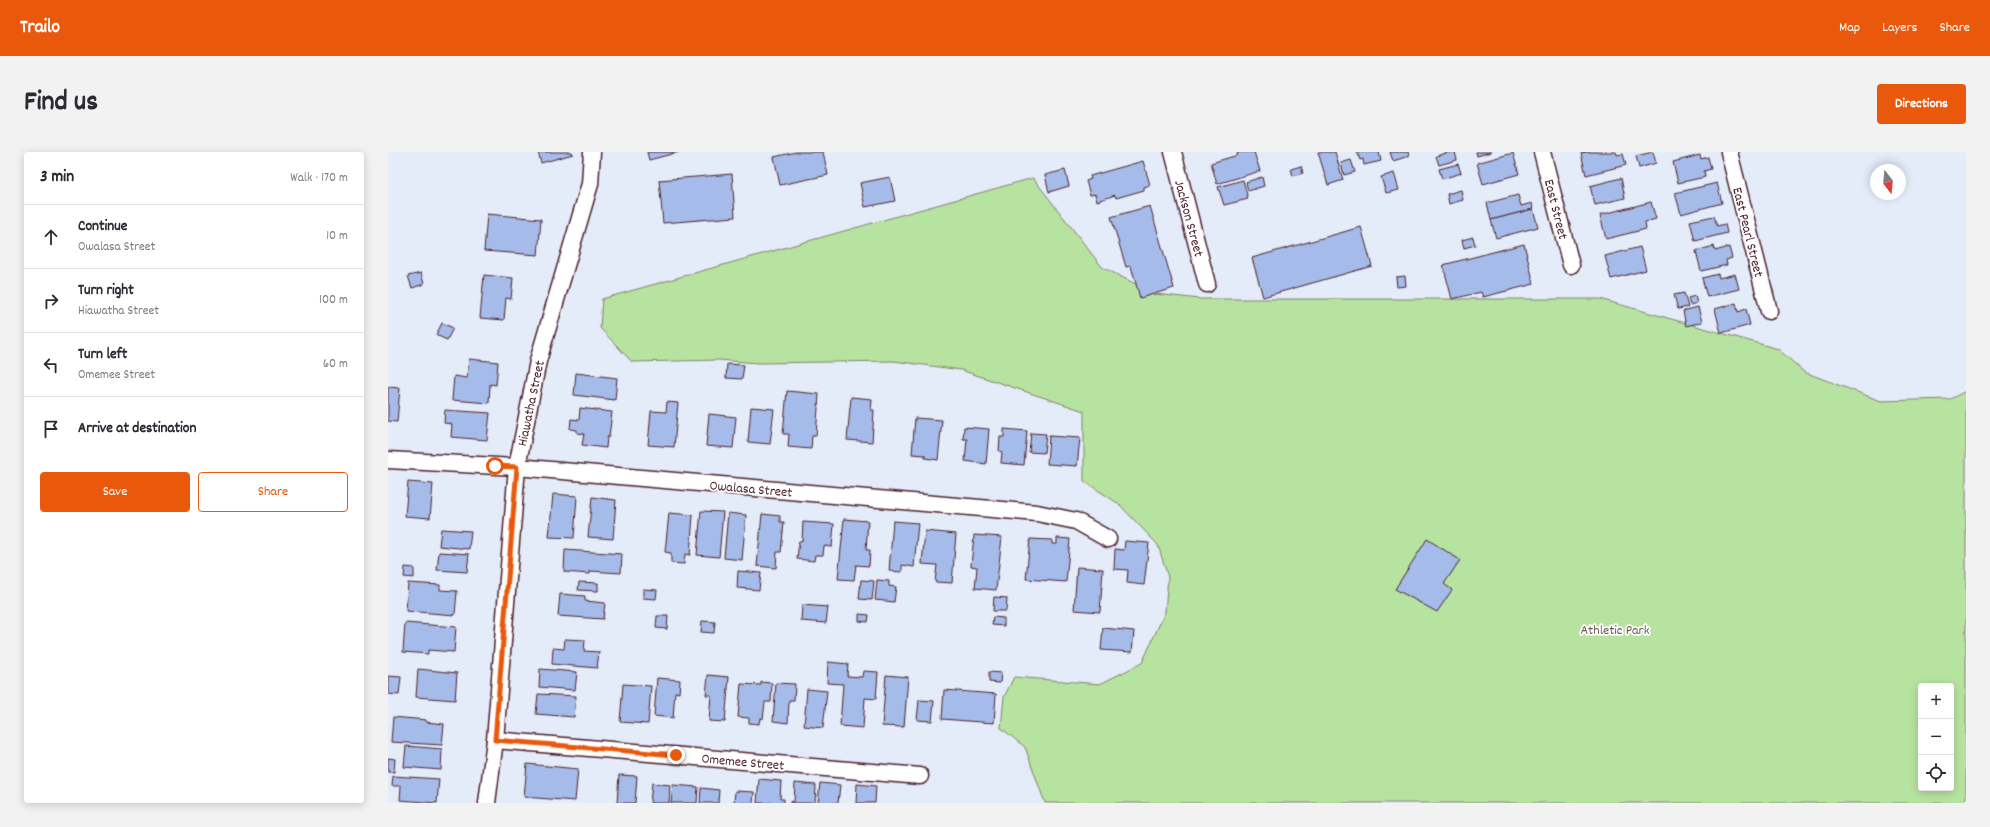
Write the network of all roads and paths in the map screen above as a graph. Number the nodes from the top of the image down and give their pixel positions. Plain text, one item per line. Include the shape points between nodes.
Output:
1 (592, 152) edge
2 (1173, 152) edge
3 (1542, 152) edge
4 (1729, 152) edge
5 (1571, 265) dead end
6 (1207, 284) dead end
7 (1769, 311) dead end
8 (388, 460) edge
9 (517, 467) junction
10 (1108, 539) dead end
11 (495, 740) junction
12 (920, 776) dead end
13 (487, 803) edge

1 - 9 street, Hiawatha Street via 590,184 538,360
2 - 6 street, Jackson Street
3 - 5 street, East Street
4 - 7 street, East Pearl Street
8 - 9 street, Owalasa Street
9 - 10 street, Owalasa Street via 1038,513 1076,521
9 - 11 street, Hiawatha Street
11 - 12 street, Omemee Street
11 - 13 street, Hiawatha Street

